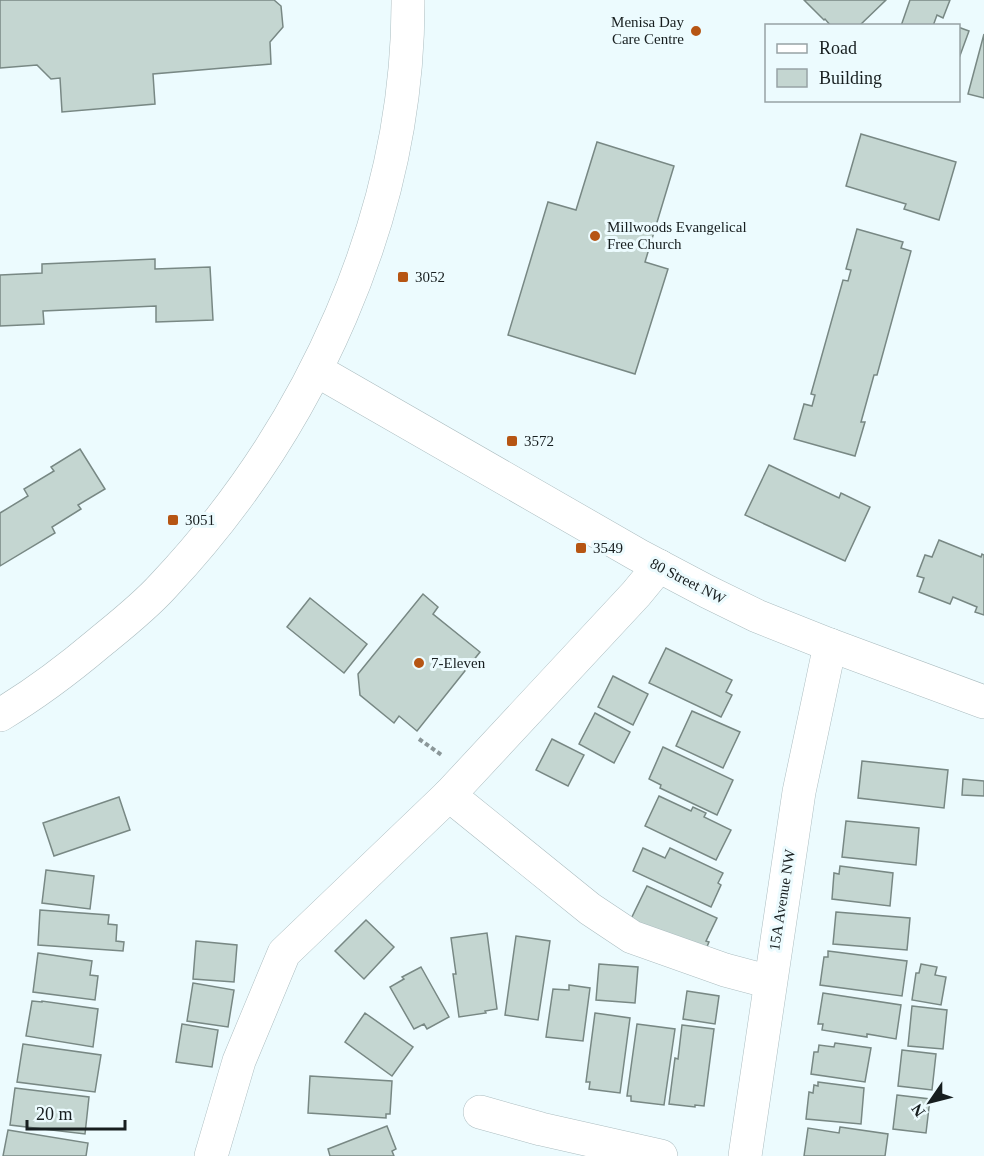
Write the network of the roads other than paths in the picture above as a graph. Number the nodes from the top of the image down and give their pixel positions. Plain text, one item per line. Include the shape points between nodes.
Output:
1 (408, 0) edge
2 (316, 370) junction
3 (659, 566) junction
4 (830, 645) junction
5 (984, 702) edge
6 (0, 716) edge
7 (449, 795) junction
8 (770, 982) junction
9 (480, 1112) dead end
10 (211, 1156) edge
11 (661, 1156) edge
12 (745, 1156) edge

1 - 2 street via 403,86 387,175 356,278
2 - 3 street, 80 Street NW
2 - 6 street via 244,489 163,586 59,676
3 - 4 street, 80 Street NW via 757,616
3 - 7 street
4 - 5 street, 80 Street NW
4 - 8 street, 15A Avenue NW via 799,792
7 - 8 street via 590,909 632,937
7 - 10 street via 284,953 239,1062
8 - 12 street, 15A Avenue NW
9 - 11 street

